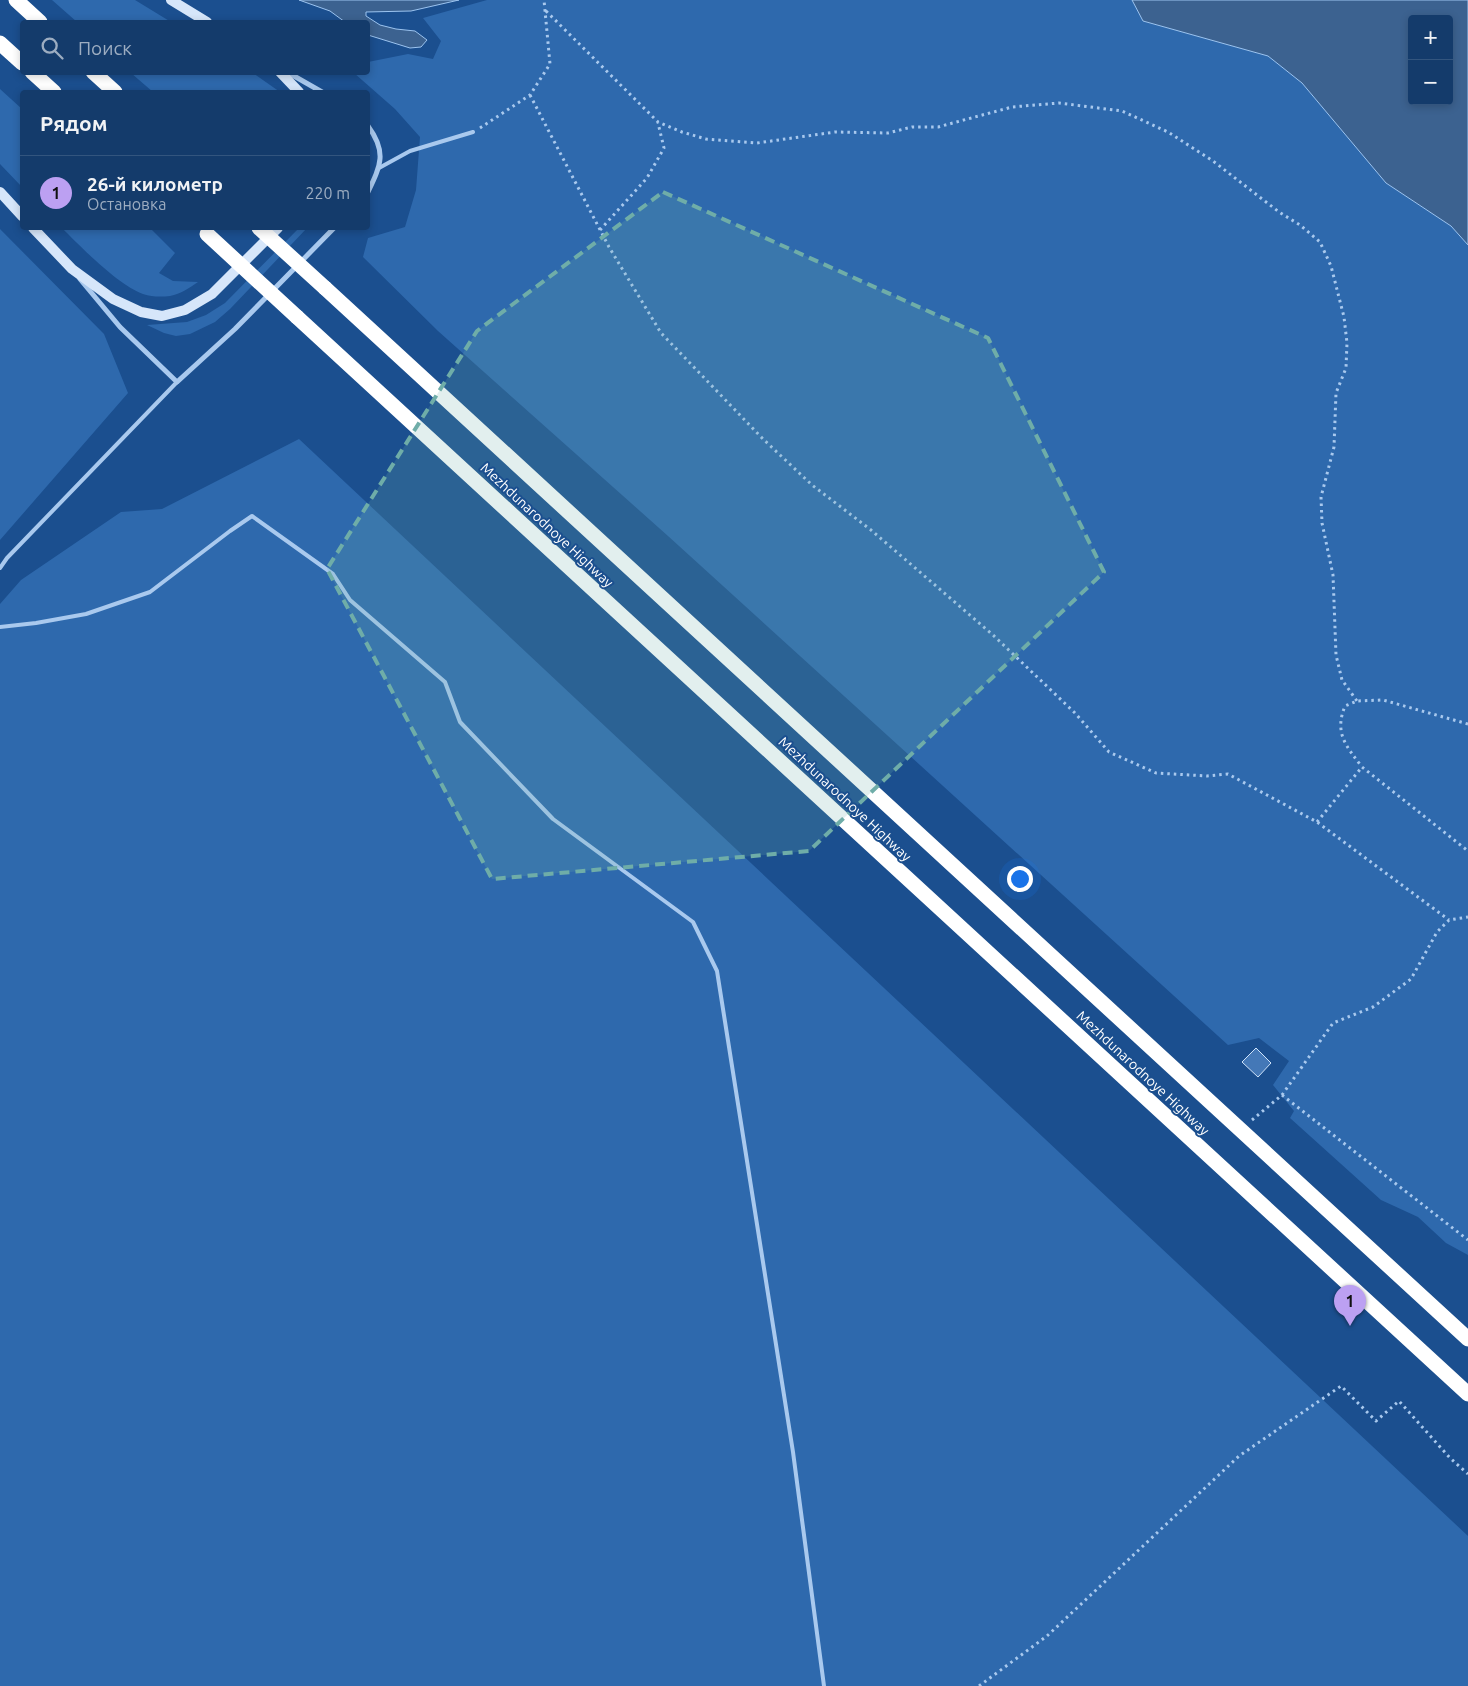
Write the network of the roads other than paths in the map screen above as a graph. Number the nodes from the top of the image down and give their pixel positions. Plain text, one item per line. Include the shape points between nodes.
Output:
1 (16, 0) edge
2 (171, 0) edge
3 (38, 20) edge
4 (204, 20) edge
5 (0, 43) edge
6 (20, 62) edge
7 (35, 75) edge
8 (96, 75) edge
9 (283, 75) edge
10 (292, 75) edge
11 (52, 90) edge
12 (113, 90) edge
13 (297, 90) edge
14 (318, 90) edge
15 (370, 129) edge
16 (473, 132) road end
17 (379, 168) junction
18 (370, 188) edge
19 (0, 192) edge
20 (20, 214) edge
21 (35, 230) edge
22 (261, 230) edge
23 (276, 230) edge
24 (332, 230) edge
25 (204, 231) edge
26 (72, 269) junction
27 (177, 382) junction
28 (0, 568) edge
29 (0, 627) edge
30 (1468, 1339) edge
31 (1468, 1394) edge
32 (824, 1686) edge

1 - 3 highway
2 - 4 street
5 - 6 highway
7 - 11 highway
8 - 12 highway
9 - 13 street
10 - 14 street
15 - 17 street via 380,145
16 - 17 lane via 410,151
17 - 18 street
19 - 20 street
21 - 26 street
22 - 30 highway, Mezhdunarodnoye Highway, bridge
23 - 26 street via 212,294 185,310 162,316 141,312 113,299
24 - 27 street via 235,329
25 - 31 highway, Mezhdunarodnoye Highway, bridge
26 - 27 street via 120,327
27 - 28 lane
29 - 32 lane via 86,614 150,592 252,516 333,574 350,600 445,682 460,722 552,819 693,922 716,971 793,1452

